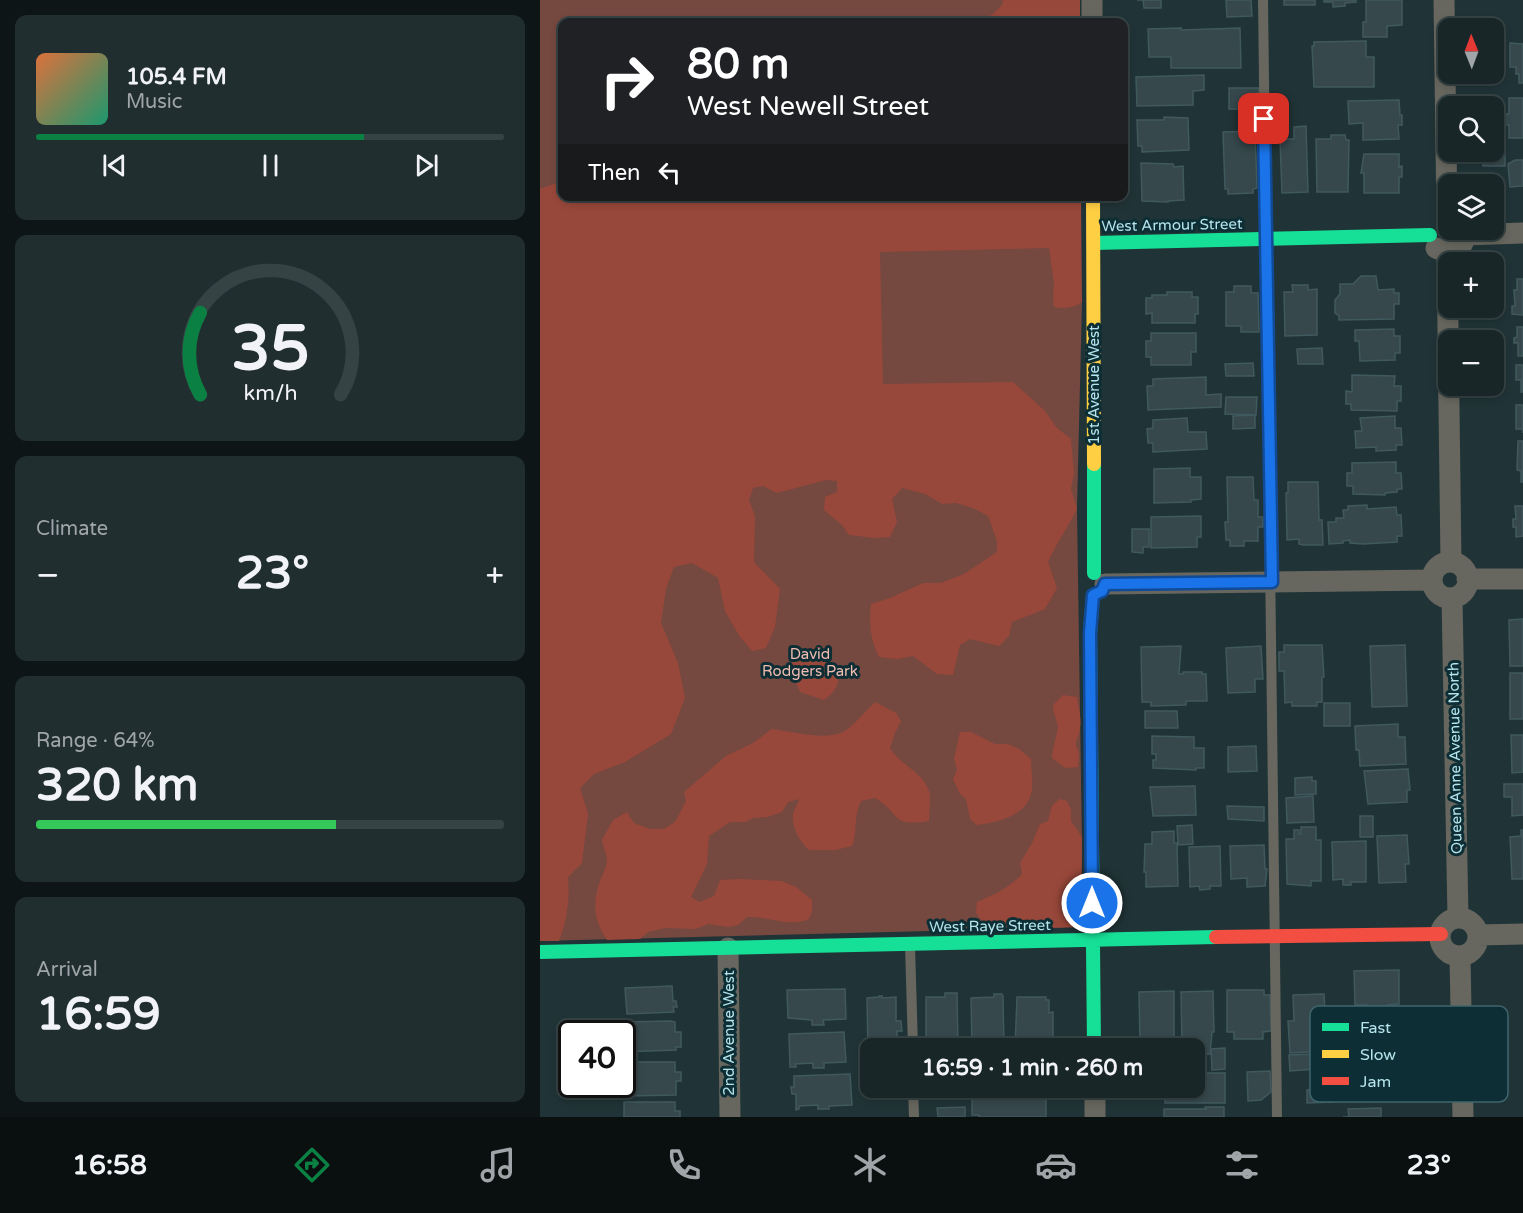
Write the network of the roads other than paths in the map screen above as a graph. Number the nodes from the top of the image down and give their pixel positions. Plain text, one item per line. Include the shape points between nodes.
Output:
1 (1092, 0) edge
2 (1263, 0) edge
3 (1444, 0) edge
4 (1092, 18) edge
5 (1453, 174) edge
6 (1094, 201) edge
7 (1438, 223) edge
8 (1504, 231) edge
9 (1523, 233) edge
10 (1430, 235) junction
11 (1266, 239) junction
12 (1458, 240) edge
13 (1094, 243) junction
14 (1447, 252) joint
15 (1448, 318) edge
16 (1451, 562) junction
17 (1467, 579) junction
18 (1523, 579) edge
19 (1432, 580) junction
20 (1272, 582) junction
21 (1097, 584) junction
22 (1452, 598) junction
23 (1458, 918) junction
24 (1441, 934) junction
25 (1523, 934) edge
26 (1478, 935) junction
27 (1275, 936) junction
28 (1093, 940) junction
29 (910, 945) junction
30 (728, 948) junction
31 (540, 952) edge
32 (1460, 956) junction
33 (1461, 1006) edge
34 (913, 1038) edge
35 (1094, 1038) edge
36 (913, 1098) edge
37 (1095, 1098) edge
38 (1463, 1102) edge
39 (730, 1117) edge
40 (914, 1117) edge
41 (1095, 1117) edge
42 (1277, 1117) edge
43 (1463, 1117) edge

1 - 4 street
2 - 11 lane
3 - 5 street
6 - 13 street, 1st Avenue West
7 - 10 street via 1431,228
8 - 9 street
10 - 11 street, West Armour Street
10 - 14 street via 1433,245
11 - 13 street, West Armour Street
11 - 20 lane
12 - 14 street via 1459,247
13 - 21 street, 1st Avenue West
15 - 16 street
16 - 17 street via 1465,570
16 - 19 street via 1438,567
17 - 18 street
17 - 22 street via 1466,588
19 - 20 street
19 - 22 street via 1437,592
20 - 21 street
20 - 27 lane
21 - 28 street, 1st Avenue West via 1090,633
22 - 23 street, Queen Anne Avenue North
23 - 24 street via 1447,923
23 - 26 street via 1471,921
24 - 27 street, West Raye Street
24 - 32 street via 1446,951
25 - 26 street
26 - 32 street via 1474,950
27 - 28 street, West Raye Street
27 - 42 lane
28 - 29 street, West Raye Street
28 - 35 street, 1st Avenue West
29 - 30 street, West Raye Street
29 - 34 lane
30 - 31 street, West Raye Street
30 - 39 street, 2nd Avenue West
32 - 33 street
36 - 40 lane
37 - 41 street
38 - 43 street

